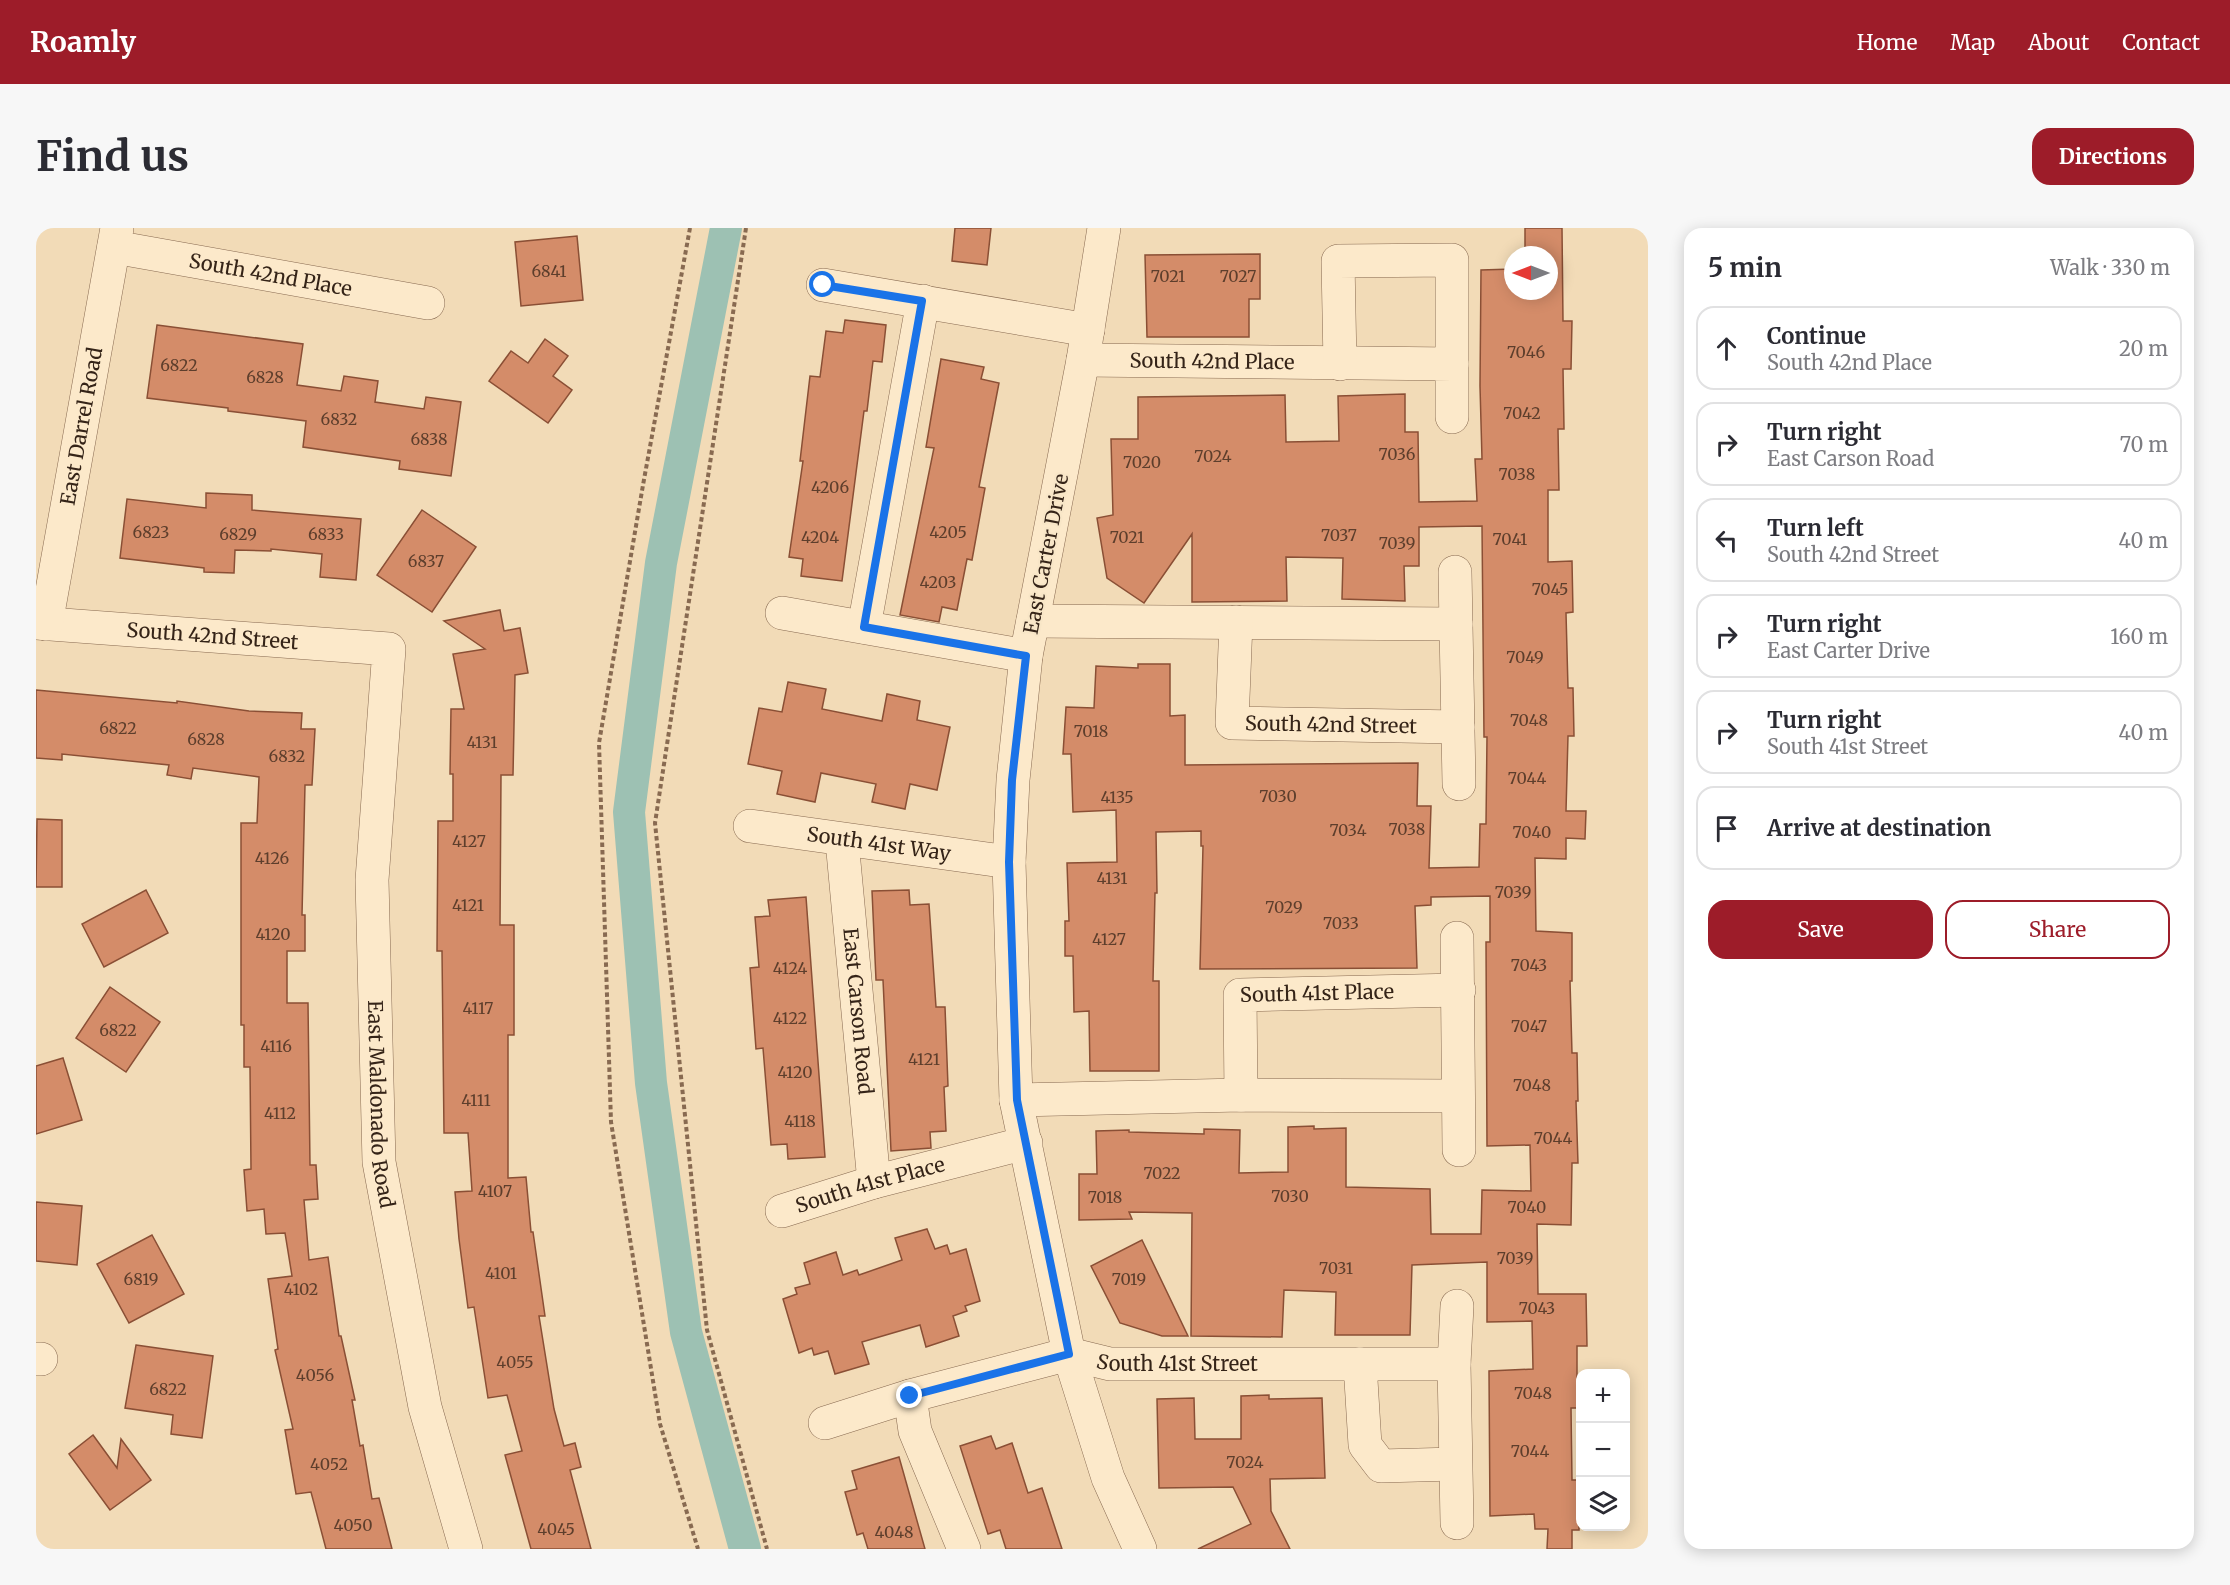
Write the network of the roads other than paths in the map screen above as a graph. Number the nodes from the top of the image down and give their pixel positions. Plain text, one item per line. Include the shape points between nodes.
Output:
1 (1104, 228) edge
2 (115, 238) edge
3 (823, 285) dead end
4 (922, 301) junction
5 (428, 303) dead end
6 (1085, 345) junction
7 (1340, 364) junction
8 (1452, 364) junction
9 (1452, 417) dead end
10 (1455, 572) dead end
11 (782, 613) dead end
12 (1033, 621) junction
13 (1236, 622) junction
14 (41, 624) edge
15 (1456, 624) junction
16 (864, 627) junction
17 (389, 649) joint
18 (1026, 656) junction
19 (1458, 727) junction
20 (1459, 784) dead end
21 (750, 826) dead end
22 (842, 841) junction
23 (1009, 862) junction
24 (1457, 938) dead end
25 (1459, 990) junction
26 (1241, 1095) junction
27 (1457, 1096) junction
28 (1017, 1100) junction
29 (1026, 1143) junction
30 (1459, 1150) dead end
31 (874, 1182) junction
32 (782, 1211) dead end
33 (1457, 1306) dead end
34 (1069, 1354) junction
35 (1360, 1364) junction
36 (1454, 1364) junction
37 (910, 1396) junction
38 (825, 1422) dead end
39 (1455, 1464) junction
40 (1456, 1523) dead end
41 (466, 1549) edge
42 (964, 1549) edge
43 (1140, 1549) edge

1 - 6 street, East Carter Drive
2 - 5 street, South 42nd Place
2 - 14 street, East Darrel Road
3 - 4 street, South 42nd Place
4 - 6 street, South 42nd Place
4 - 16 street
6 - 7 street, South 42nd Place
6 - 12 street, East Carter Drive
7 - 8 street, South 42nd Place
7 - 8 street via 1338,261 1452,260
8 - 9 street
10 - 15 street
11 - 16 street
12 - 13 street
12 - 18 street, East Carter Drive
13 - 15 street
13 - 19 street, South 42nd Street via 1232,723
14 - 17 street, South 42nd Street
15 - 19 street
16 - 18 street
17 - 41 street, East Maldonado Road via 372,880 379,1162 425,1407
18 - 23 street, East Carter Drive via 1012,780
19 - 20 street
21 - 22 street, South 41st Way
22 - 23 street, South 41st Way
22 - 31 street, East Carson Road
23 - 28 street, East Carter Drive
24 - 25 street
25 - 26 street, South 41st Place via 1240,995
25 - 27 street
26 - 27 street
26 - 28 street
27 - 30 street
28 - 29 street, East Carter Drive
29 - 31 street, South 41st Place
29 - 34 street, East Carter Drive
31 - 32 street, South 41st Place
33 - 36 street
34 - 35 street, South 41st Street via 1110,1364
34 - 37 street, South 41st Street
34 - 43 street, East Carter Drive via 1108,1478
35 - 36 street, South 41st Street
35 - 39 street via 1365,1445 1381,1466
36 - 39 street
37 - 38 street, South 41st Street
37 - 42 street via 915,1431
39 - 40 street

